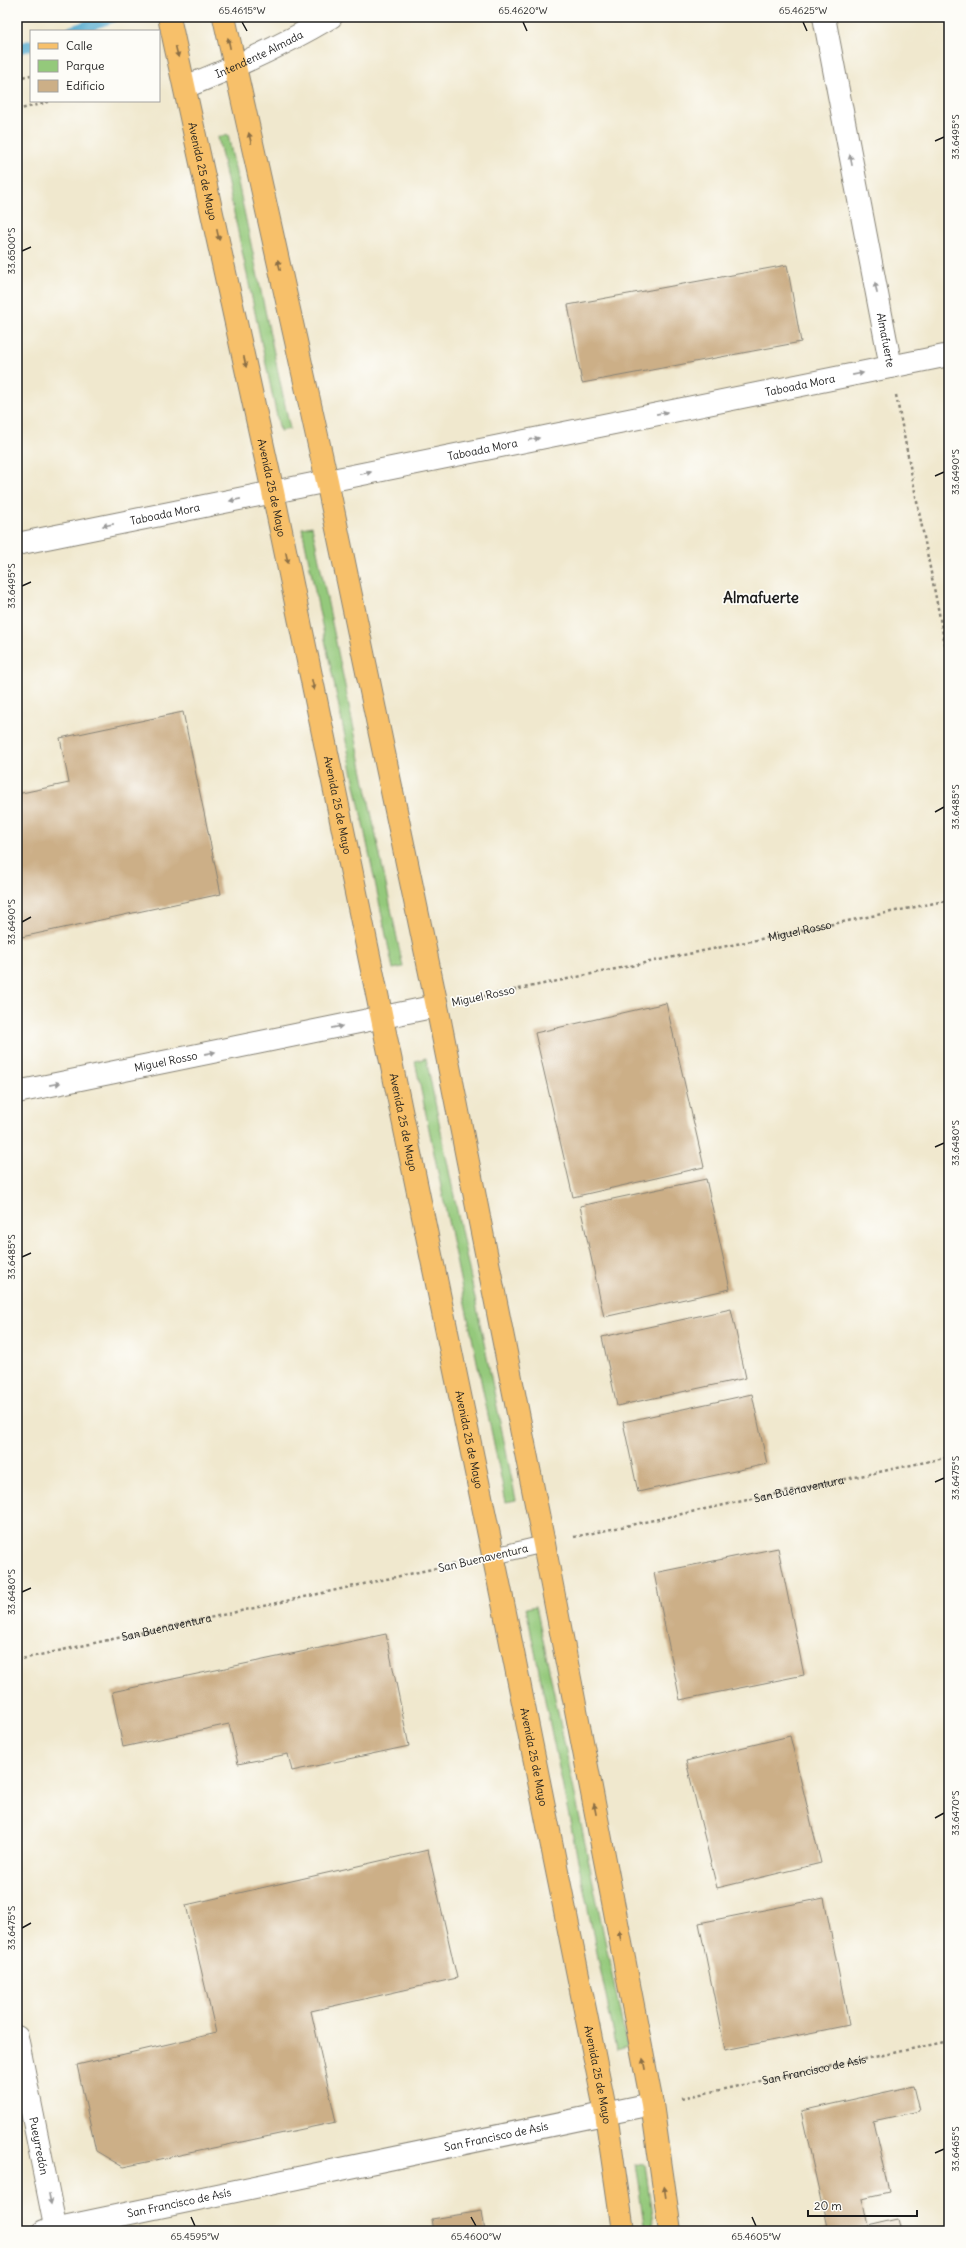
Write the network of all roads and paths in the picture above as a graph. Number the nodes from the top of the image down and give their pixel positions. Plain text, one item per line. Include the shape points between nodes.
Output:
1 (168, 17) edge
2 (224, 17) edge
3 (331, 17) edge
4 (824, 17) edge
5 (234, 68) junction
6 (30, 75) edge
7 (17, 78) edge
8 (185, 87) junction
9 (48, 102) edge
10 (17, 110) edge
11 (949, 355) edge
12 (891, 367) junction
13 (327, 481) junction
14 (273, 492) junction
15 (17, 544) edge
16 (949, 664) edge
17 (949, 900) edge
18 (436, 1006) junction
19 (382, 1018) junction
20 (17, 1092) edge
21 (949, 1457) edge
22 (544, 1544) junction
23 (494, 1556) junction
24 (17, 1660) edge
25 (17, 2038) edge
26 (949, 2041) edge
27 (652, 2104) junction
28 (606, 2114) junction
29 (52, 2230) edge
30 (623, 2231) edge
31 (670, 2231) edge

1 -> 8 main road, Avenida 25 de Mayo
5 -> 2 main road
3 - 5 street, Intendente Almada via 290,42
12 -> 4 street, Almafuerte
5 - 8 street, Intendente Almada
13 -> 5 main road
6 - 7 path
8 -> 14 main road, Avenida 25 de Mayo
9 - 10 path
11 - 12 street, Taboada Mora
13 -> 12 street, Taboada Mora
12 - 16 path, Almafuerte
13 - 14 street, Taboada Mora
13 - 18 main road
14 -> 15 street, Taboada Mora
14 -> 19 main road, Avenida 25 de Mayo
17 - 18 path, Miguel Rosso
18 - 19 street, Miguel Rosso
18 - 22 main road
20 -> 19 street, Miguel Rosso
19 - 23 main road, Avenida 25 de Mayo
21 - 22 path, San Buenaventura
22 - 23 lane, San Buenaventura
27 -> 22 main road
23 - 24 path, San Buenaventura
23 - 28 main road, Avenida 25 de Mayo
25 -> 29 street, Pueyrredón
26 - 27 path, San Francisco de Asís
27 - 28 street, San Francisco de Asís
31 -> 27 main road
28 - 29 street, San Francisco de Asís
28 - 30 main road, Avenida 25 de Mayo

